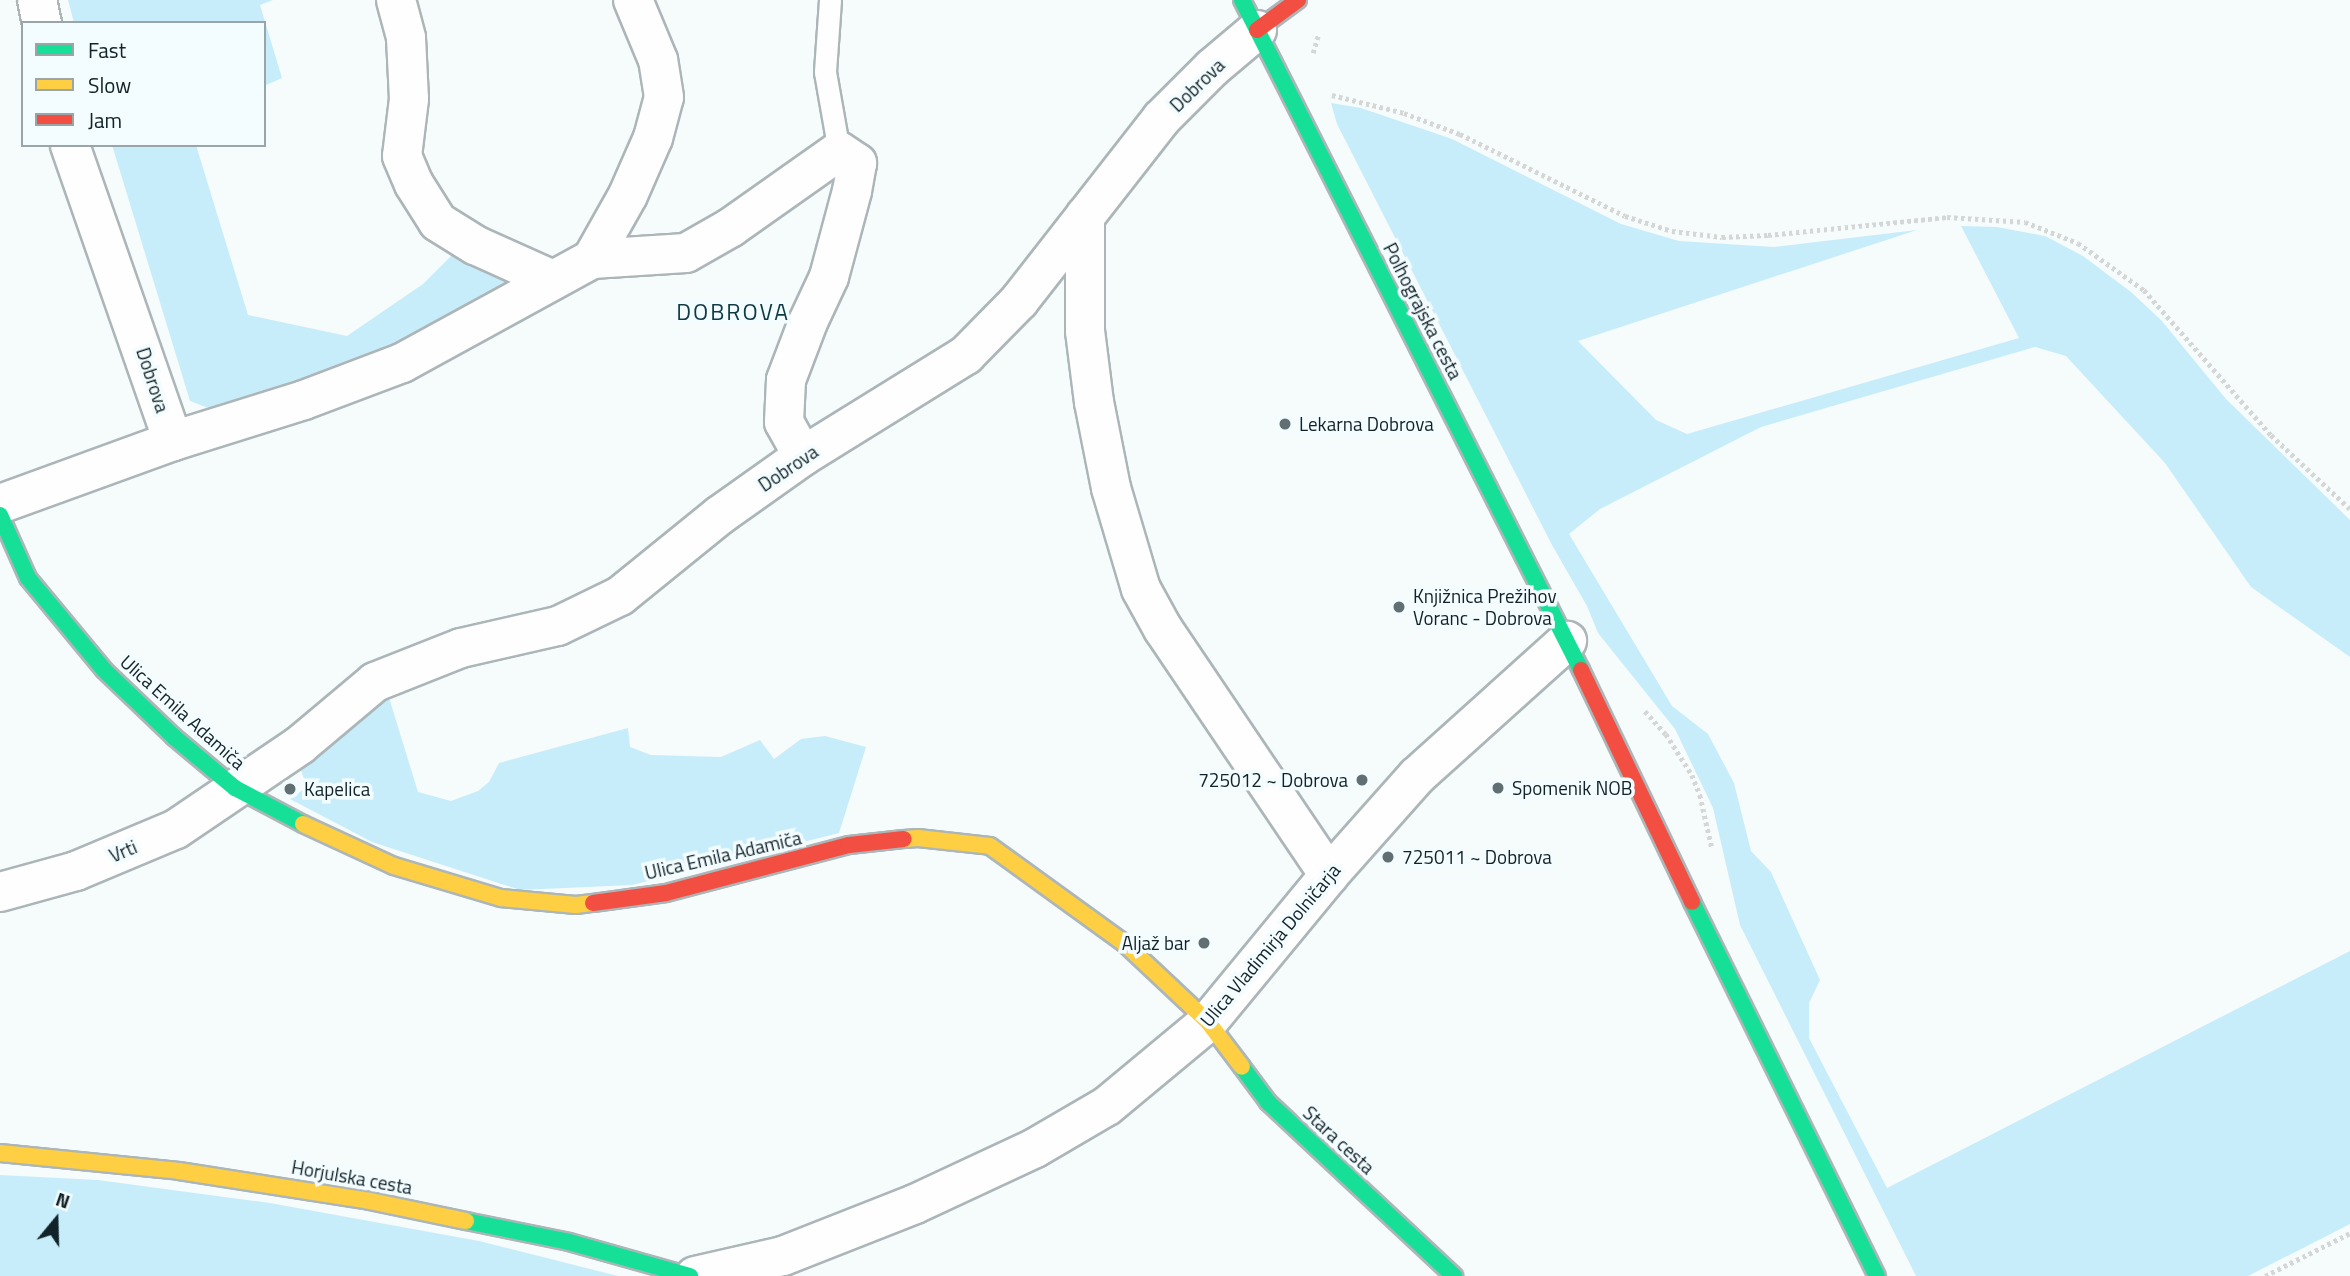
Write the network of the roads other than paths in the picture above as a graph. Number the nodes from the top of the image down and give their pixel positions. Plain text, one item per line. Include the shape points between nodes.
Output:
1 (37, 0) edge
2 (396, 0) edge
3 (633, 0) edge
4 (830, 0) edge
5 (1298, 0) edge
6 (1250, 15) edge
7 (42, 21) edge
8 (71, 147) edge
9 (839, 151) junction
10 (1085, 216) junction
11 (592, 259) junction
12 (553, 280) junction
13 (173, 441) junction
14 (803, 456) junction
15 (0, 504) edge
16 (0, 515) edge
17 (1567, 641) junction
18 (235, 788) junction
19 (1329, 875) junction
20 (0, 892) edge
21 (1208, 1022) junction
22 (0, 1153) edge
23 (692, 1276) edge
24 (1454, 1276) edge
25 (1877, 1276) edge

1 - 7 street
2 - 12 street via 406,38 409,99 402,156 414,184 438,222 475,245
3 - 11 street via 659,60 664,97 653,138 628,195
4 - 9 lane via 825,72
5 - 6 street
6 - 10 street, Dobrova
6 - 17 street, Polhograjska cesta
8 - 13 street, Dobrova
9 - 11 street via 730,228 686,253
9 - 14 street via 857,163 852,191 829,277 786,380 784,422
10 - 14 street, Dobrova via 1019,301 965,355
10 - 19 street via 1086,331 1094,402 1111,488 1142,589 1163,629
11 - 12 street
12 - 13 street via 402,363
13 - 15 street
14 - 18 street, Dobrova via 720,515 620,596 558,626 461,648 375,682 300,745
16 - 18 street, Ulica Emila Adamiča via 28,578 104,670
17 - 19 street, Ulica Vladimirja Dolničarja via 1418,776
17 - 25 street, Polhograjska cesta via 1773,1071
18 - 20 street, Vrti via 176,829 76,871
18 - 21 street, Ulica Emila Adamiča via 394,866 501,898 576,905 666,893 849,845 918,838 990,846 1124,943
19 - 21 street, Ulica Vladimirja Dolničarja
21 - 23 street, Ulica Vladimirja Dolničarja via 1107,1106 1035,1148 915,1204 783,1256
21 - 24 street, Stara cesta via 1268,1102
22 - 23 street, Horjulska cesta via 179,1171 370,1201 569,1242

